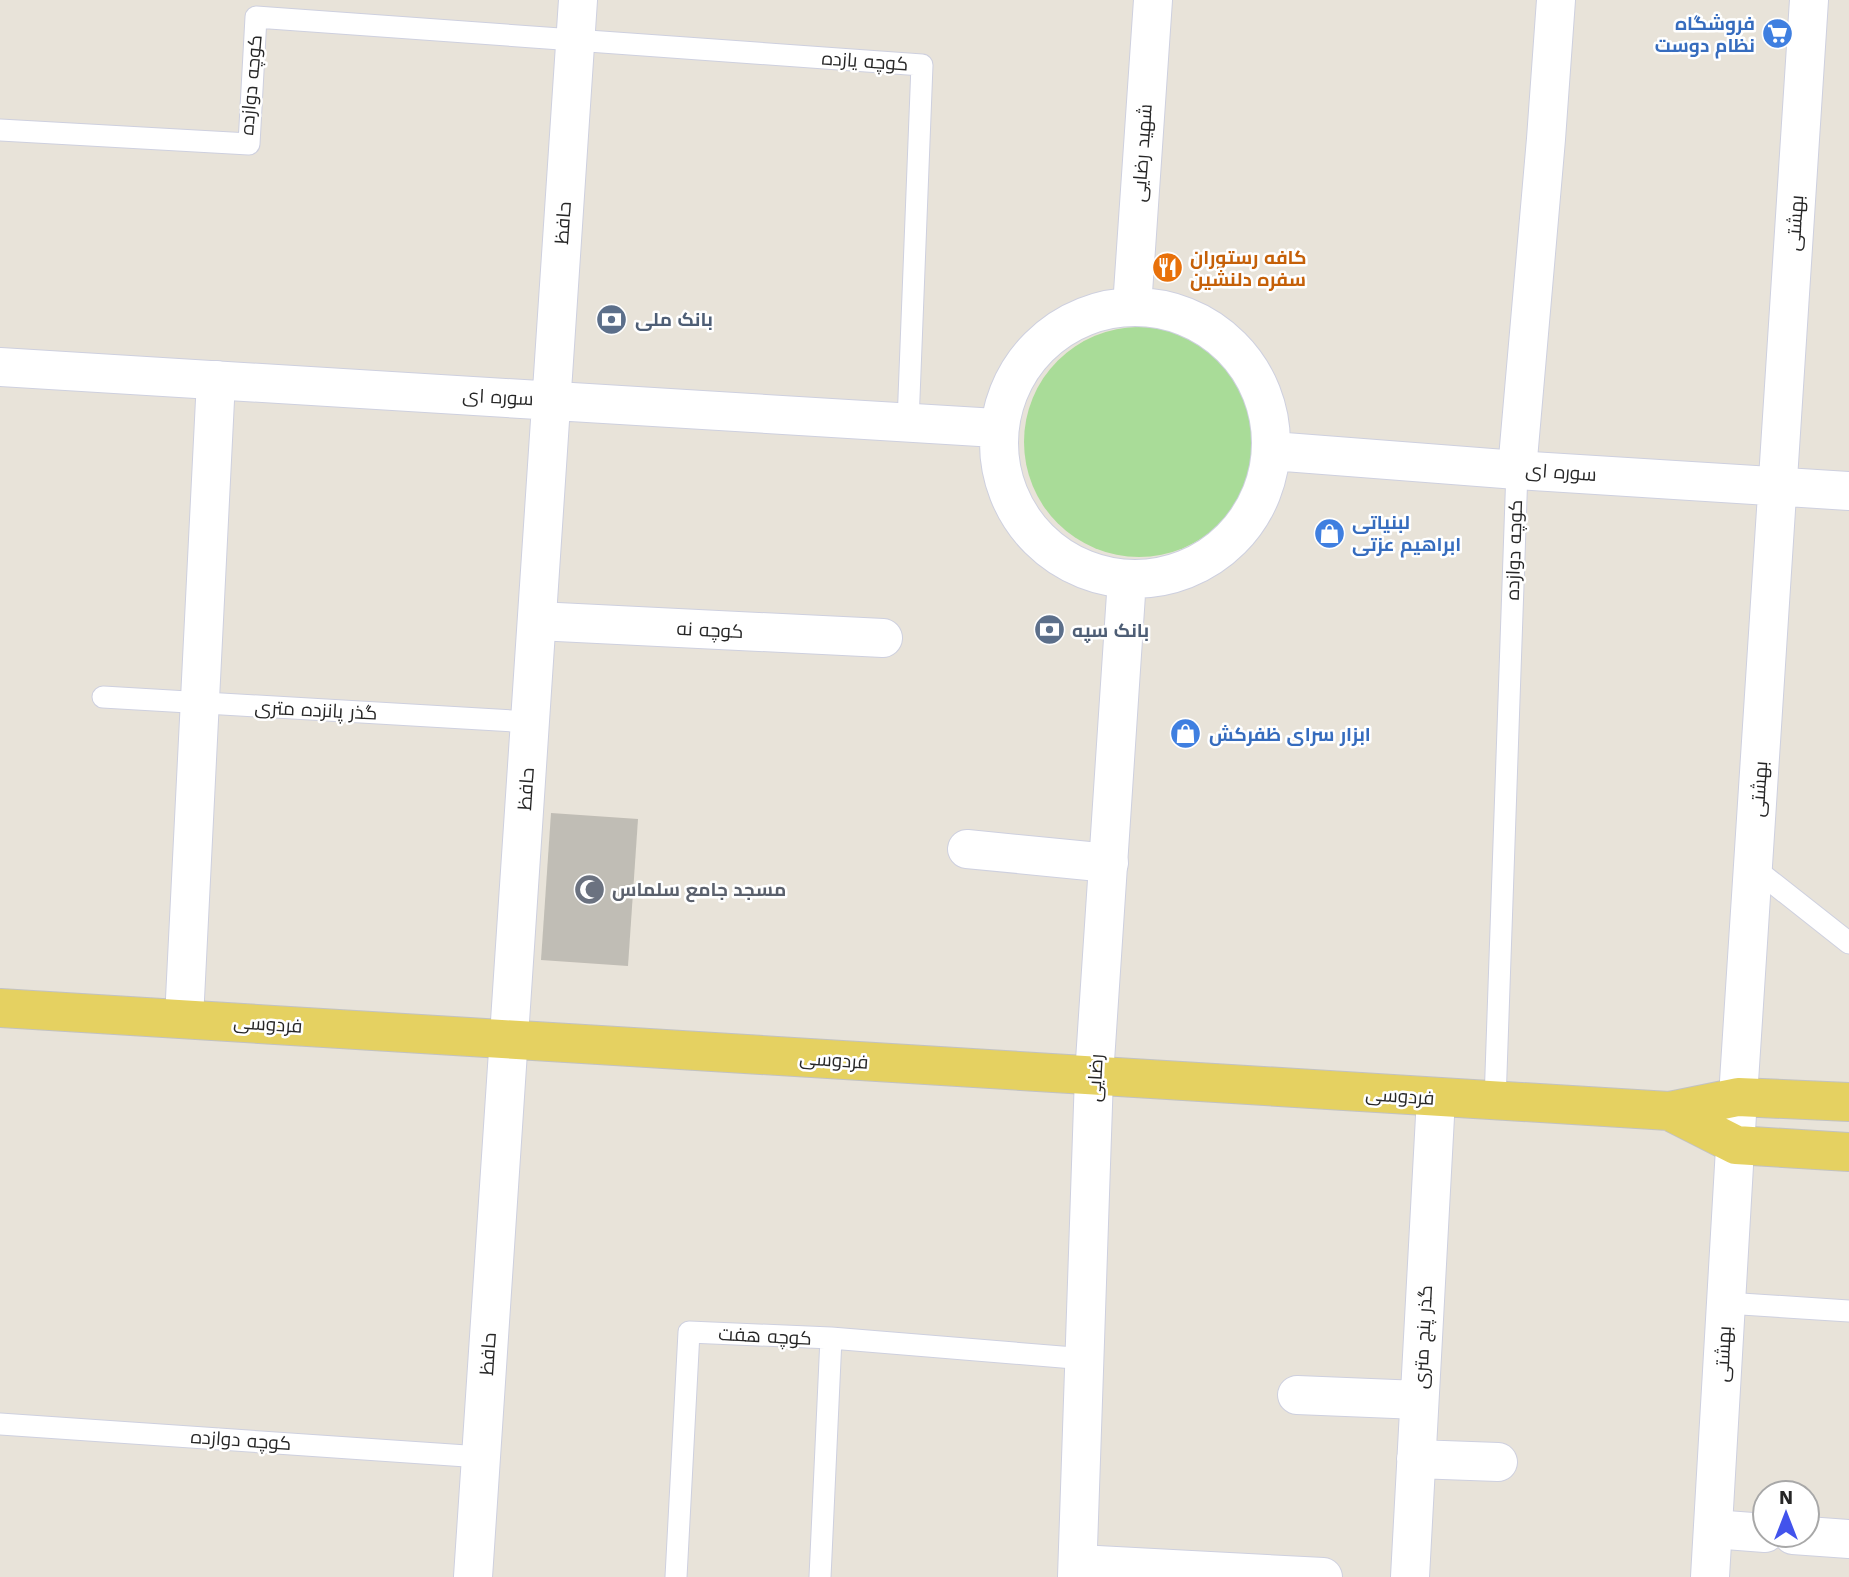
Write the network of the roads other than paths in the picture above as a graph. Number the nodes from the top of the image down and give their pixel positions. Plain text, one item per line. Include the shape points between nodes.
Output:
1 (578, 0) edge
2 (1153, 0) edge
3 (1556, 0) edge
4 (1809, 0) edge
5 (576, 38) junction
6 (0, 131) edge
7 (1132, 307) junction
8 (0, 367) edge
9 (216, 380) junction
10 (552, 401) junction
11 (908, 423) junction
12 (996, 428) junction
13 (1272, 451) junction
14 (1517, 470) junction
15 (1778, 486) junction
16 (1849, 491) edge
17 (1127, 579) junction
18 (537, 621) junction
19 (883, 638) dead end
20 (103, 697) dead end
21 (199, 703) junction
22 (530, 722) junction
23 (967, 849) dead end
24 (1108, 863) junction
25 (1754, 868) junction
26 (1849, 943) edge
27 (0, 1008) edge
28 (184, 1019) junction
29 (509, 1040) junction
30 (1094, 1076) junction
31 (1738, 1097) junction
32 (1436, 1098) junction
33 (1495, 1102) junction
34 (1849, 1102) edge
35 (1669, 1111) junction
36 (1735, 1145) junction
37 (1849, 1152) edge
38 (1726, 1303) junction
39 (1849, 1311) edge
40 (831, 1338) junction
41 (1086, 1359) junction
42 (1297, 1395) dead end
43 (1419, 1400) junction
44 (0, 1424) edge
45 (481, 1457) junction
46 (1416, 1460) junction
47 (1498, 1462) dead end
48 (1713, 1529) junction
49 (1751, 1532) edge
50 (1821, 1537) edge
51 (1849, 1539) edge
52 (1078, 1570) edge
53 (473, 1577) edge
54 (676, 1577) edge
55 (820, 1577) edge
56 (1323, 1577) edge
57 (1410, 1577) edge
58 (1710, 1577) edge

1 - 5 street, حافظ
2 - 7 street, شهید رضایی
3 - 14 street, کوچه دوازده
4 - 15 street, بهشتی
5 - 6 lane, کوچه دوازده via 256,17 249,144
5 - 10 street, حافظ
5 - 11 lane, کوچه یازده via 922,65
7 - 12 street via 1101,311 1062,328 1030,355 1008,393
7 - 13 street via 1186,316 1223,337 1251,370 1268,409
8 - 9 street, سوره ای
9 - 10 street, سوره ای
9 - 21 street
10 - 11 street, سوره ای
10 - 18 street, حافظ
11 - 12 street, سوره ای
12 - 17 street via 1003,477 1020,516 1048,548 1085,569
13 - 14 street, سوره ای
13 - 17 street via 1263,493 1241,530 1209,558 1170,575
14 - 15 street, سوره ای
14 - 33 lane, کوچه دوازده
15 - 16 street, سوره ای
15 - 25 street, بهشتی
17 - 24 street, رضایی
18 - 19 street, کوچه نه
18 - 22 street, حافظ
20 - 21 lane, گذر پانزده متری
21 - 22 lane, گذر پانزده متری
21 - 28 street
22 - 29 street, حافظ
23 - 24 street
24 - 30 street, رضایی
25 - 26 lane
25 - 31 street, بهشتی
27 - 28 main road, فردوسی
28 - 29 main road, فردوسی
29 - 30 main road, فردوسی
29 - 45 street, حافظ
30 - 32 main road, فردوسی
30 - 41 street, رضایی
31 - 34 main road, فردوسی
31 - 35 main road, فردوسی
31 - 36 street, بهشتی
32 - 33 main road, فردوسی
32 - 43 street, گذر پنج متری
33 - 35 main road, فردوسی
35 - 36 main road, فردوسی
36 - 37 main road, فردوسی
36 - 38 street, بهشتی
38 - 39 lane
38 - 48 street, بهشتی
40 - 41 lane, کوچه هفت
40 - 54 lane, کوچه هفت via 689,1332
40 - 55 lane
41 - 52 street, رضایی
42 - 43 street
43 - 46 street, گذر پنج متری
44 - 45 lane, کوچه دوازده
45 - 53 street, حافظ
46 - 47 street
46 - 57 street, گذر پنج متری
48 - 49 street
48 - 58 street, بهشتی
50 - 51 street
52 - 56 street

